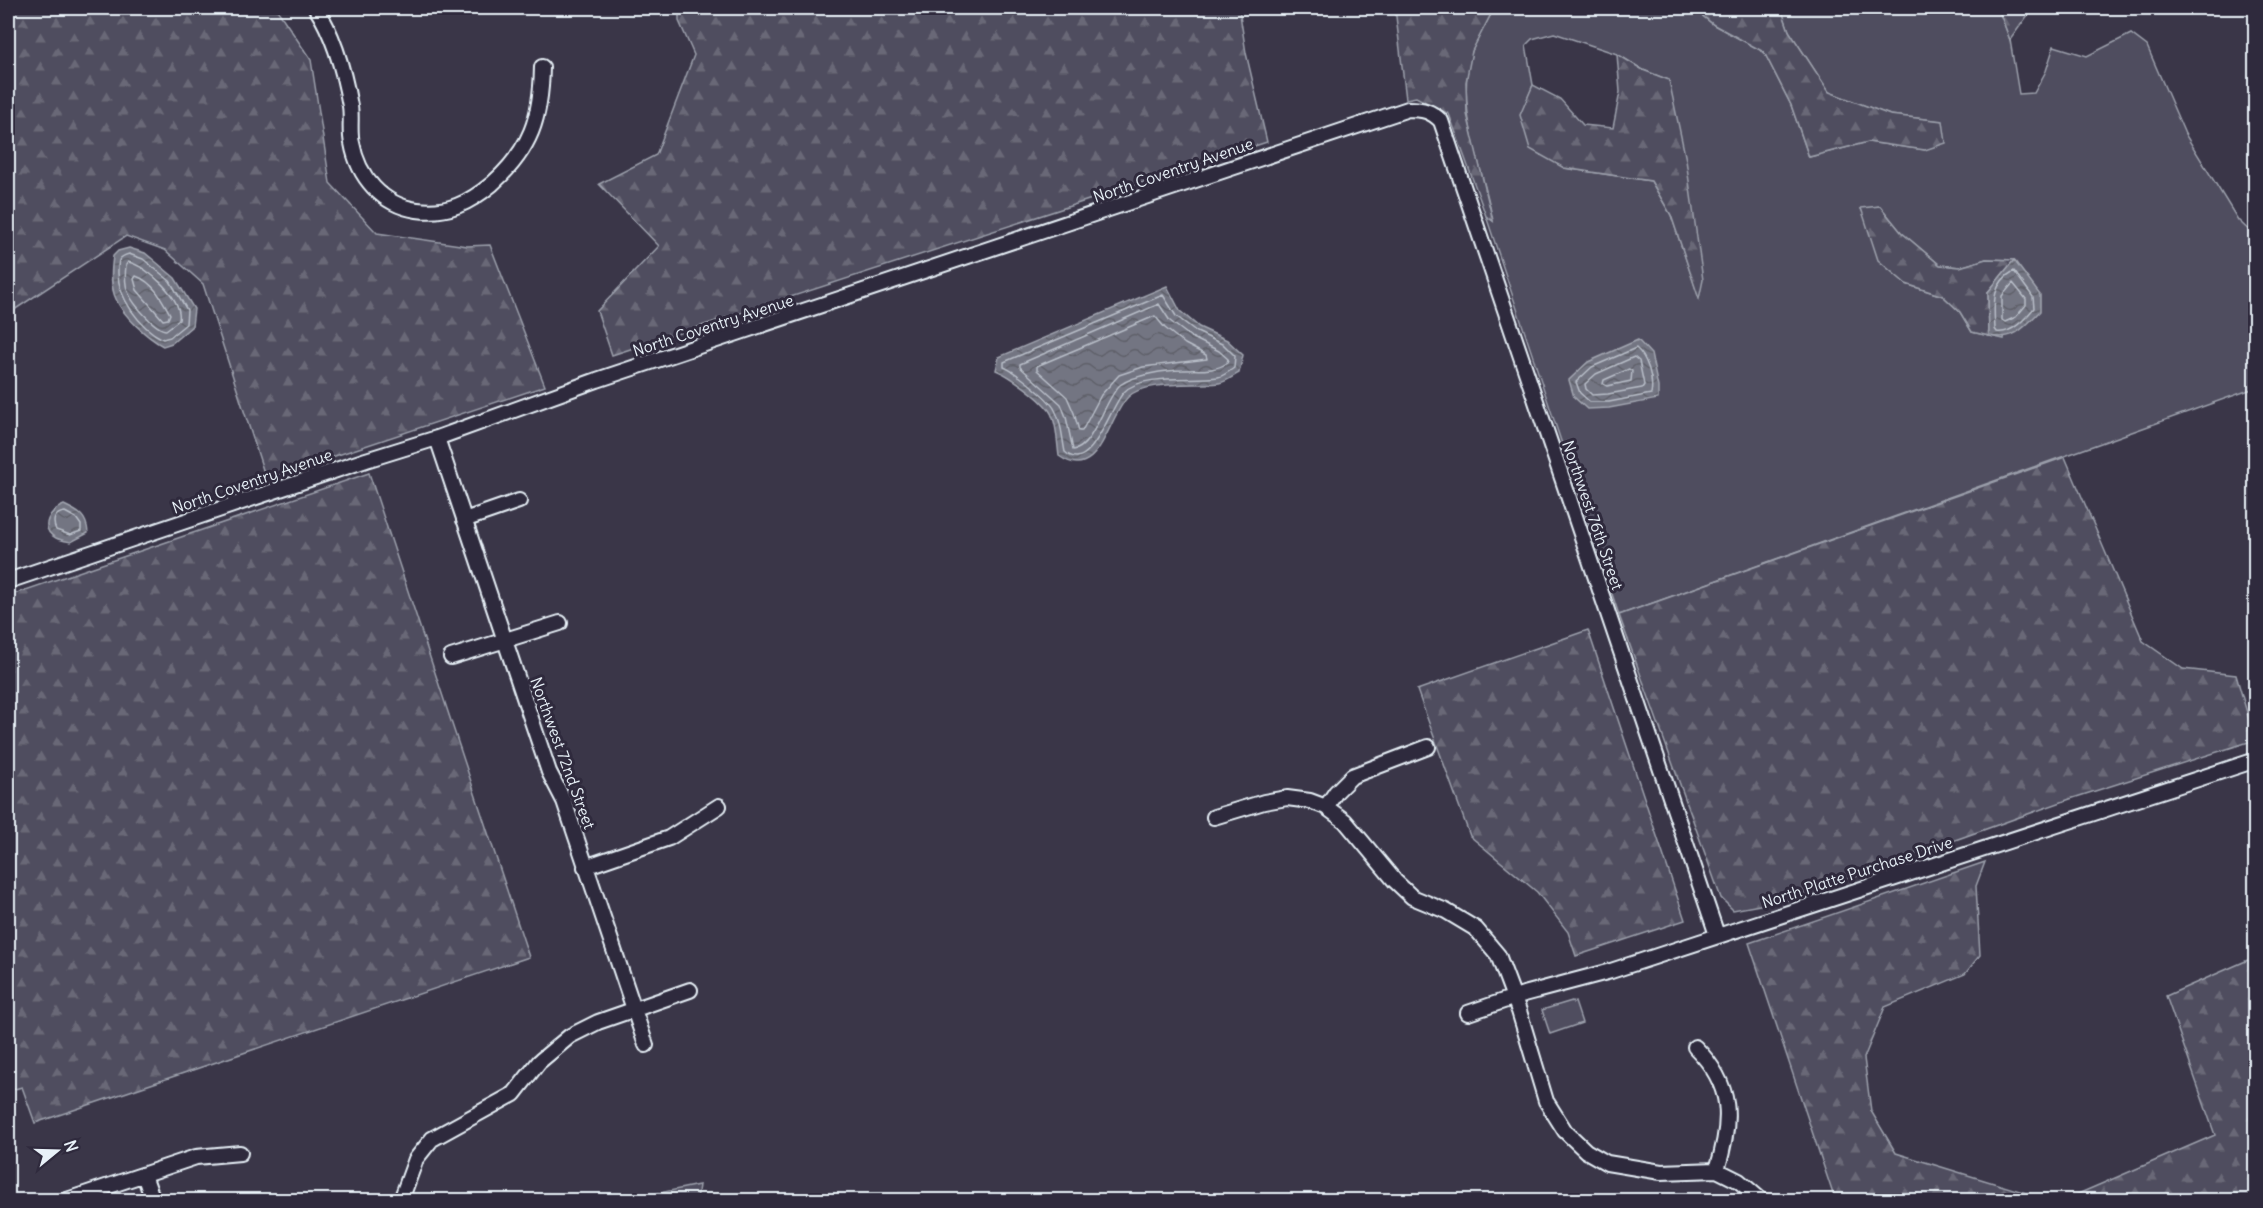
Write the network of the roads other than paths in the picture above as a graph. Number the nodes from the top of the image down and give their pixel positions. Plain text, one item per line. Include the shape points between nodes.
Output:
1 (316, 8) edge
2 (542, 67) dead end
3 (1430, 111) joint
4 (437, 438) junction
5 (519, 501) dead end
6 (464, 520) junction
7 (8, 581) edge
8 (560, 623) dead end
9 (505, 641) junction
10 (451, 657) dead end
11 (1428, 747) dead end
12 (2256, 760) edge
13 (720, 806) dead end
14 (1326, 807) junction
15 (1214, 817) dead end
16 (585, 867) junction
17 (1717, 935) junction
18 (690, 990) dead end
19 (1514, 997) junction
20 (635, 1010) junction
21 (1468, 1012) dead end
22 (646, 1045) dead end
23 (1695, 1047) dead end
24 (240, 1153) dead end
25 (1717, 1170) junction
26 (144, 1175) junction
27 (68, 1200) edge
28 (153, 1200) edge
29 (401, 1200) edge
30 (1761, 1200) edge

1 - 2 street via 325,20 342,68 351,142 358,165 374,189 408,209 430,212 472,201 503,174 537,121
3 - 4 street, North Coventry Avenue via 1408,109 1292,146 597,380
3 - 17 street, Northwest 76th Street via 1441,121
4 - 6 street, Northwest 72nd Street
4 - 7 street, North Coventry Avenue
5 - 6 street
6 - 9 street, Northwest 72nd Street
8 - 9 street
9 - 10 street
9 - 16 street, Northwest 72nd Street
11 - 14 street via 1352,776
12 - 17 street, North Platte Purchase Drive
13 - 16 street via 669,838
14 - 15 street via 1287,798
14 - 19 street via 1345,821 1412,897 1476,929 1498,955
16 - 20 street, Northwest 72nd Street
17 - 19 street, North Platte Purchase Drive
18 - 20 street
19 - 21 street, North Platte Purchase Drive
19 - 25 street via 1546,1101 1565,1131 1586,1151 1607,1163 1641,1169
20 - 22 street, Northwest 72nd Street
20 - 29 street via 570,1036 539,1062 514,1094 432,1139 416,1159
23 - 25 street via 1717,1076 1727,1098 1724,1148
24 - 26 street via 196,1157
25 - 30 street via 1739,1181
26 - 27 street
26 - 28 street

